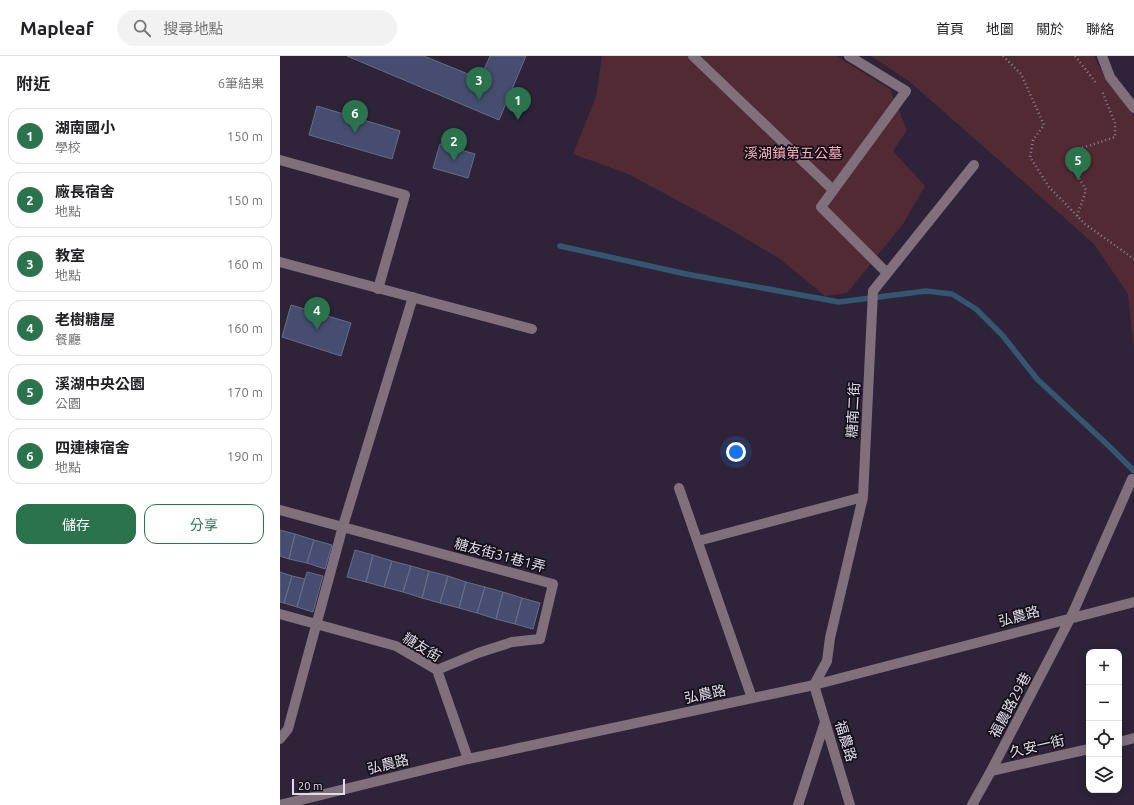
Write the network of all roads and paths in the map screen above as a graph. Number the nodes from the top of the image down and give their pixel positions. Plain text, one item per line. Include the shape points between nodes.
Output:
1 (694, 56) edge
2 (849, 56) edge
3 (1003, 56) edge
4 (1075, 56) edge
5 (1102, 56) edge
6 (1134, 108) edge
7 (280, 160) edge
8 (974, 165) dead end
9 (833, 190) junction
10 (1077, 216) junction
11 (1134, 258) edge
12 (280, 262) edge
13 (887, 274) junction
14 (378, 289) junction
15 (413, 297) junction
16 (532, 329) dead end
17 (1132, 479) dead end
18 (679, 488) dead end
19 (863, 497) junction
20 (280, 510) edge
21 (343, 526) junction
22 (698, 541) junction
23 (1134, 602) edge
24 (280, 614) edge
25 (1071, 617) junction
26 (316, 624) junction
27 (437, 670) junction
28 (814, 685) junction
29 (752, 698) junction
30 (826, 722) junction
31 (1134, 738) edge
32 (280, 739) edge
33 (1122, 741) edge
34 (1086, 749) edge
35 (468, 759) junction
36 (991, 771) junction
37 (847, 804) edge
38 (280, 805) edge
39 (798, 805) edge
40 (972, 805) edge

1 - 9 street
2 - 9 street via 906,91
3 - 10 path via 1021,74 1044,125 1033,140 1030,157 1049,187
4 - 10 path via 1102,90 1115,122 1115,137 1082,148 1079,178 1086,190
5 - 6 street via 1110,77
7 - 14 street via 405,195
8 - 13 street, 糖南二街
9 - 13 street via 821,207
10 - 11 path
12 - 14 street
13 - 19 street, 糖南二街 via 872,291
14 - 15 street
15 - 16 street
15 - 21 street
17 - 25 street, 福農路29巷
18 - 22 street
19 - 22 street
19 - 28 street, 糖南二街 via 830,638 827,661
20 - 21 street, 糖友街31巷1弄
21 - 26 street
21 - 27 street, 糖友街31巷1弄 via 553,584 540,639 512,642
22 - 29 street
23 - 25 street, 弘農路
24 - 26 street, 糖友街
25 - 28 street, 弘農路
25 - 36 street, 福農路29巷
26 - 27 street, 糖友街 via 396,646
26 - 32 street via 288,729
27 - 35 street, 糖友街
28 - 29 street, 弘農路
28 - 30 street, 福農路
29 - 35 street, 弘農路
30 - 37 street, 福農路
30 - 39 street
31 - 33 street
34 - 36 street, 久安一街
35 - 38 street, 弘農路
36 - 40 street, 福農路29巷

